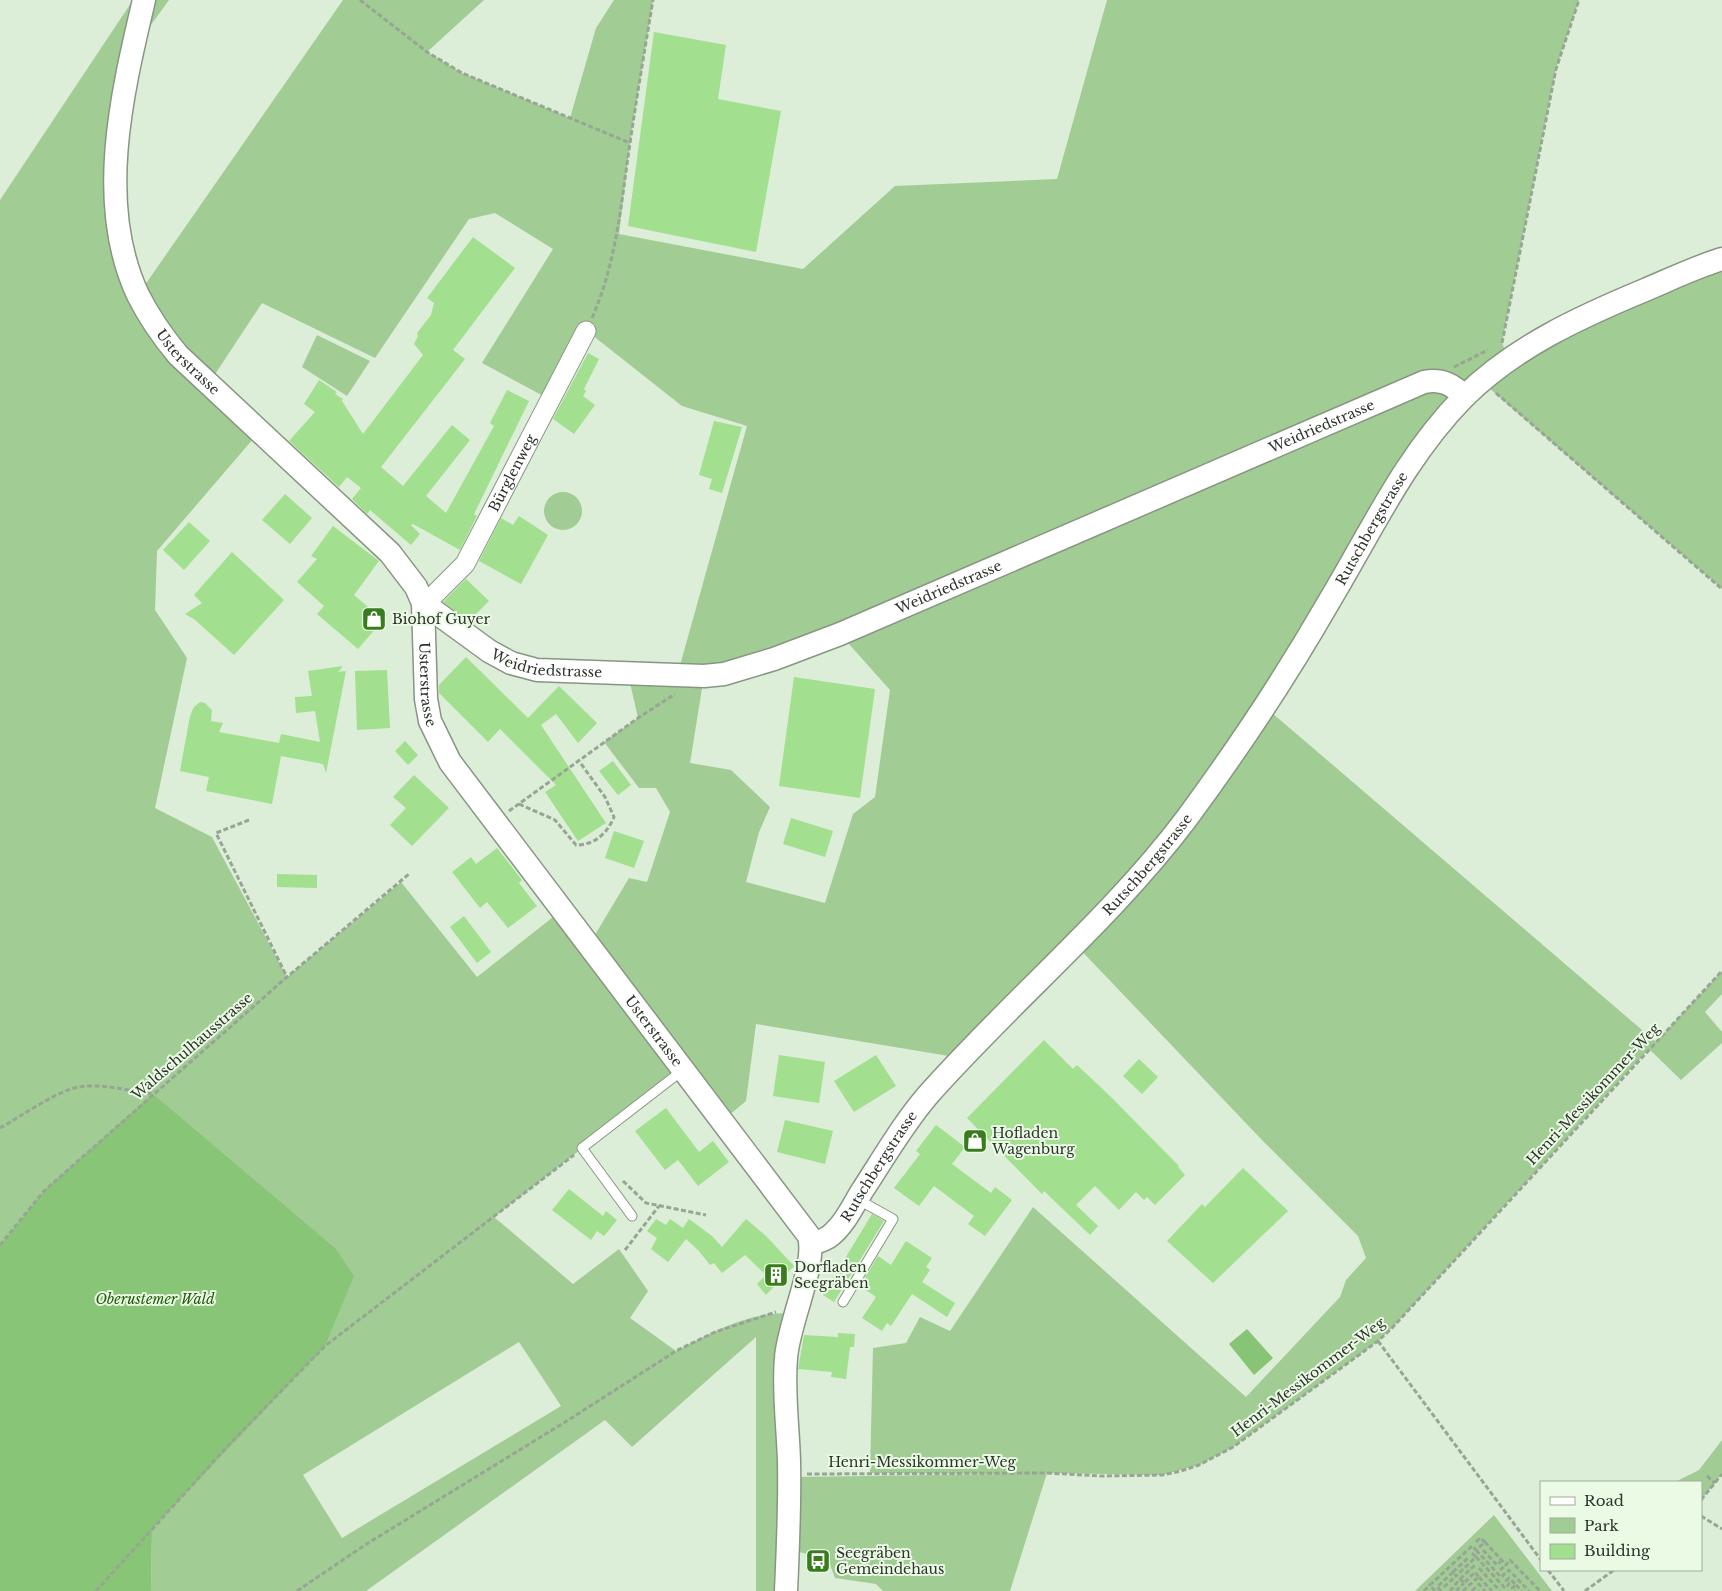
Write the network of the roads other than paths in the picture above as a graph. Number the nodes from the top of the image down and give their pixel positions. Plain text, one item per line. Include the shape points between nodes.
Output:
1 (144, 0) edge
2 (1722, 259) edge
3 (586, 331) road end
4 (1465, 396) junction
5 (423, 603) junction
6 (683, 1070) junction
7 (857, 1199) junction
8 (632, 1216) dead end
9 (811, 1244) junction
10 (843, 1302) dead end
11 (786, 1591) edge

1 - 5 street, Usterstrasse via 132,51 116,161 119,229 138,295 159,332 178,355 390,553 416,587
2 - 4 street, Rutschbergstrasse via 1588,314 1543,337
3 - 5 street, Bürglenweg via 465,564
4 - 5 street, Weidriedstrasse via 1440,380 1424,382 840,634 724,674 677,676 537,670 512,663 489,651
4 - 7 street, Rutschbergstrasse via 1436,428 1397,481 1326,608 1264,706 1186,818 1089,930 976,1042 925,1099 898,1134
5 - 6 street, Usterstrasse via 426,699 430,721 450,762
6 - 8 lane via 582,1148
6 - 9 street, Usterstrasse via 799,1221
7 - 9 street, Rutschbergstrasse via 836,1230 824,1240
7 - 10 lane via 892,1218
9 - 11 street via 810,1262 794,1314 786,1358 789,1474

